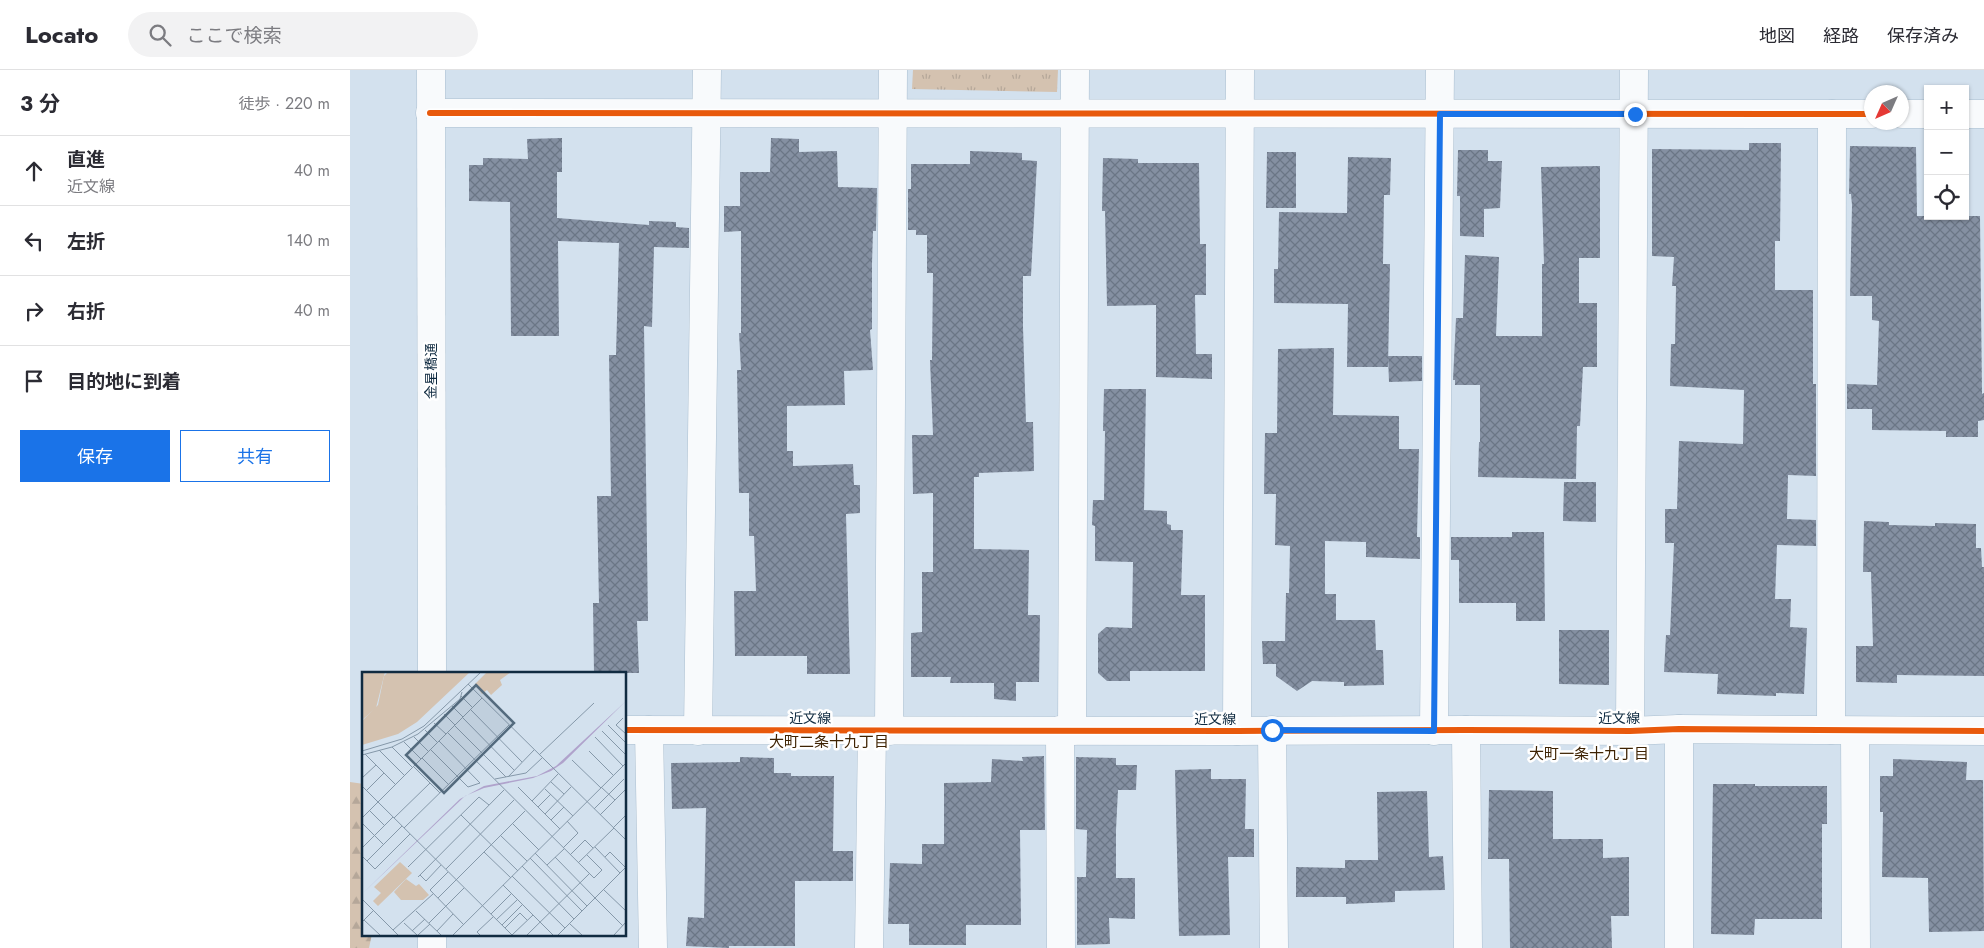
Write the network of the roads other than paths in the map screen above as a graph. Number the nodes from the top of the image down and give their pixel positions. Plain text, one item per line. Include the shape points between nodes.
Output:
1 (431, 70) edge
2 (707, 70) edge
3 (893, 70) edge
4 (1076, 70) edge
5 (1240, 70) edge
6 (1440, 70) edge
7 (1634, 70) edge
8 (430, 113) junction
9 (707, 113) junction
10 (893, 113) junction
11 (1075, 113) junction
12 (1240, 113) junction
13 (1440, 114) junction
14 (1635, 114) junction
15 (1832, 114) junction
16 (1864, 114) edge
17 (1909, 114) edge
18 (1924, 114) edge
19 (1969, 114) edge
20 (1984, 114) edge
21 (432, 672) edge
22 (1679, 729) junction
23 (637, 730) edge
24 (1272, 730) junction
25 (1466, 730) junction
26 (698, 731) junction
27 (880, 731) junction
28 (1066, 731) junction
29 (1237, 731) junction
30 (1434, 731) junction
31 (1630, 731) junction
32 (1843, 731) junction
33 (1984, 731) edge
34 (653, 948) edge
35 (869, 948) edge
36 (1061, 948) edge
37 (1274, 948) edge
38 (1468, 948) edge
39 (1679, 948) edge
40 (1856, 948) edge

1 - 8 street, 金星橋通
2 - 9 street
3 - 10 street
4 - 11 street
5 - 12 street
6 - 13 street
7 - 14 street
8 - 9 street
8 - 21 street, 金星橋通
9 - 10 street
9 - 26 street
10 - 11 street
10 - 27 street
11 - 12 street
11 - 28 street
12 - 13 street
12 - 29 street
13 - 14 street
13 - 30 street
14 - 15 street
14 - 31 street
15 - 16 street
15 - 32 street
17 - 18 street
19 - 20 street
22 - 31 street, 近文線
22 - 32 street, 近文線
22 - 39 street
23 - 26 street, 近文線
23 - 34 street
24 - 29 street, 近文線
24 - 30 street, 近文線
24 - 37 street
25 - 30 street, 近文線
25 - 31 street, 近文線
25 - 38 street
26 - 27 street, 近文線
27 - 28 street, 近文線
27 - 35 street
28 - 29 street, 近文線
28 - 36 street
32 - 33 street, 近文線
32 - 40 street

